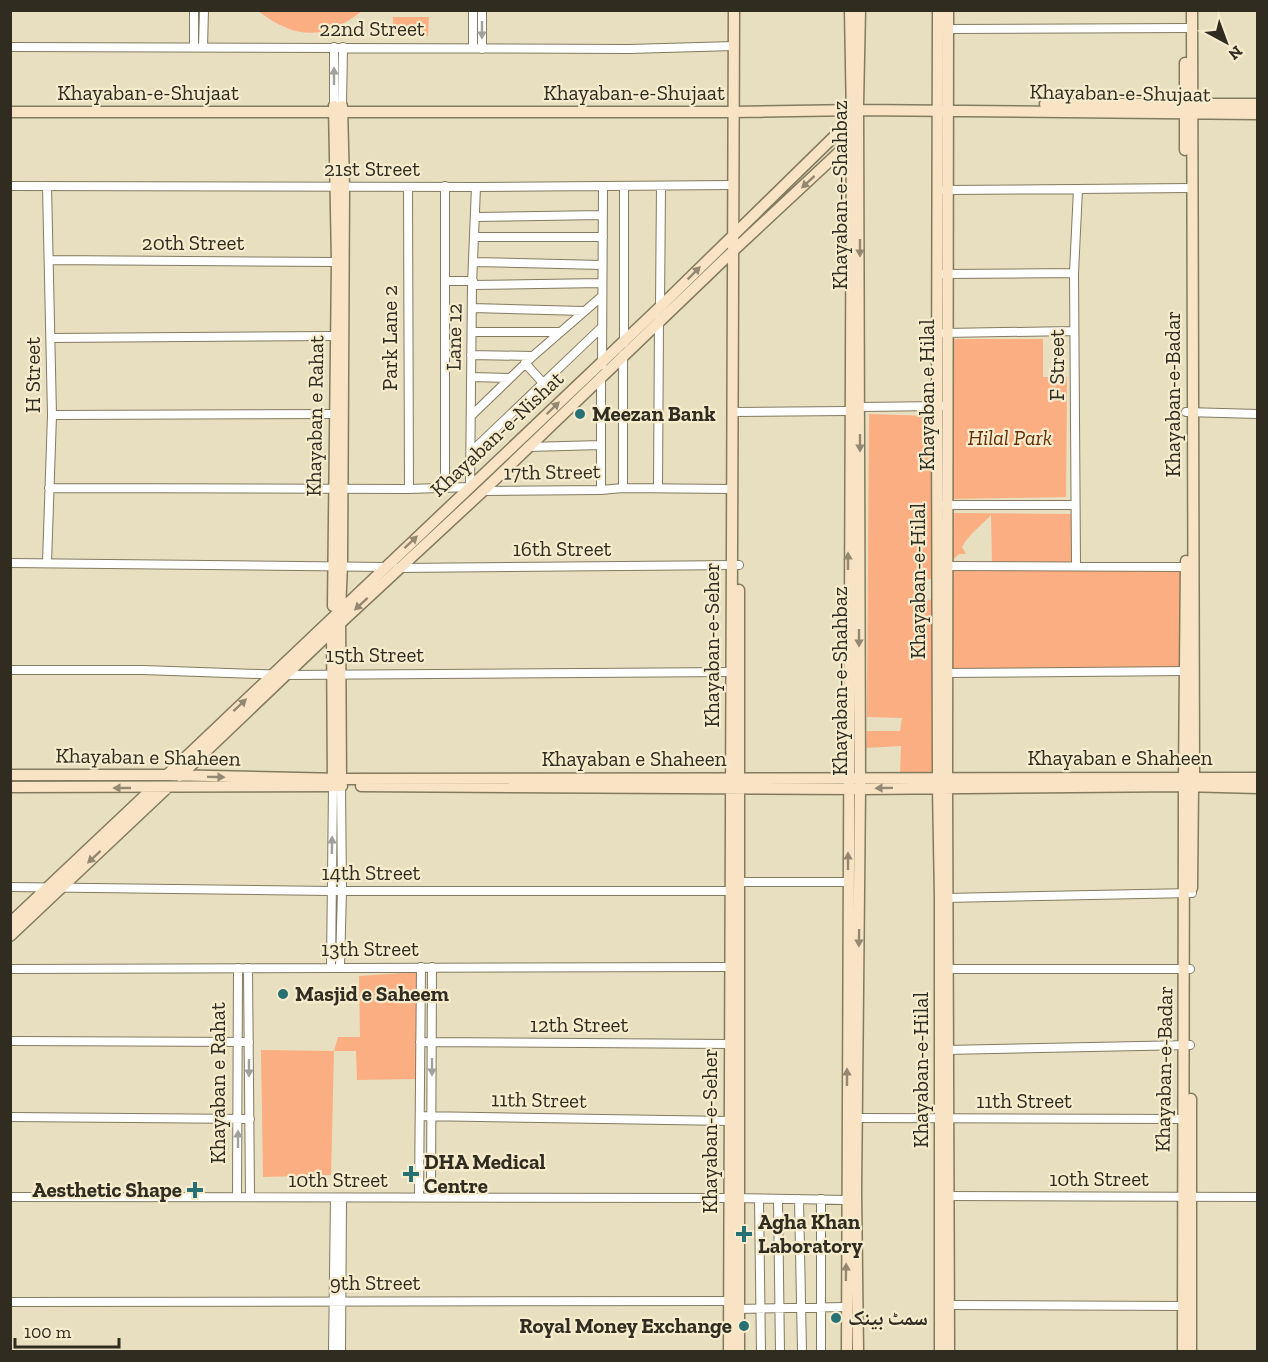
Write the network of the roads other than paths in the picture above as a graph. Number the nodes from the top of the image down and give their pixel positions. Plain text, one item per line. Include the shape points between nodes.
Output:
1 (194, 10) edge
2 (204, 10) edge
3 (473, 10) edge
4 (482, 10) edge
5 (734, 10) edge
6 (739, 10) edge
7 (850, 10) edge
8 (860, 10) edge
9 (938, 10) edge
10 (948, 10) edge
11 (1186, 10) edge
12 (1192, 10) edge
13 (943, 28) junction
14 (1189, 28) junction
15 (734, 46) junction
16 (10, 47) edge
17 (194, 47) junction
18 (203, 47) junction
19 (334, 47) junction
20 (343, 47) junction
21 (477, 48) junction
22 (1257, 104) edge
23 (10, 105) edge
24 (944, 107) junction
25 (1189, 108) junction
26 (338, 109) junction
27 (736, 109) junction
28 (854, 110) junction
29 (10, 112) edge
30 (1257, 114) edge
31 (850, 142) junction
32 (733, 185) junction
33 (10, 186) edge
34 (47, 186) junction
35 (445, 186) junction
36 (603, 186) junction
37 (624, 186) junction
38 (661, 186) junction
39 (340, 187) junction
40 (408, 187) junction
41 (476, 187) junction
42 (1189, 188) junction
43 (1078, 189) junction
44 (942, 190) junction
45 (603, 215) junction
46 (476, 217) junction
47 (736, 232) junction
48 (475, 237) junction
49 (603, 237) junction
50 (736, 248) junction
51 (50, 260) junction
52 (337, 262) junction
53 (474, 262) junction
54 (602, 265) junction
55 (1074, 273) junction
56 (942, 274) junction
57 (445, 281) junction
58 (472, 283) junction
59 (602, 284) junction
60 (602, 297) junction
61 (660, 307) junction
62 (472, 308) junction
63 (584, 311) junction
64 (659, 323) junction
65 (602, 327) junction
66 (1074, 331) junction
67 (472, 332) junction
68 (561, 332) junction
69 (942, 333) junction
70 (336, 336) junction
71 (51, 338) junction
72 (624, 341) junction
73 (471, 355) junction
74 (533, 356) junction
75 (623, 356) junction
76 (602, 362) junction
77 (525, 363) junction
78 (471, 377) junction
79 (601, 377) junction
80 (510, 378) junction
81 (543, 383) junction
82 (941, 406) junction
83 (860, 407) junction
84 (849, 411) junction
85 (736, 412) junction
86 (1189, 412) junction
87 (335, 414) junction
88 (1257, 414) edge
89 (52, 415) junction
90 (471, 416) junction
91 (601, 444) junction
92 (528, 447) junction
93 (471, 452) junction
94 (470, 487) junction
95 (50, 488) junction
96 (445, 488) junction
97 (623, 488) junction
98 (658, 488) junction
99 (339, 489) junction
100 (409, 489) junction
101 (732, 489) junction
102 (601, 490) junction
103 (483, 491) junction
104 (942, 505) junction
105 (1075, 506) junction
106 (10, 563) edge
107 (47, 563) junction
108 (1076, 565) junction
109 (338, 566) junction
110 (735, 566) junction
111 (942, 566) junction
112 (385, 567) junction
113 (1189, 567) junction
114 (400, 568) junction
115 (336, 621) junction
116 (10, 670) edge
117 (1189, 671) junction
118 (735, 672) junction
119 (274, 673) junction
120 (336, 673) junction
121 (942, 673) junction
122 (287, 675) junction
123 (10, 775) edge
124 (167, 775) junction
125 (180, 776) junction
126 (1257, 778) edge
127 (1189, 782) junction
128 (337, 783) junction
129 (735, 783) junction
130 (848, 783) junction
131 (860, 783) junction
132 (942, 783) junction
133 (10, 787) edge
134 (153, 788) junction
135 (167, 788) junction
136 (1257, 788) edge
137 (848, 882) junction
138 (733, 885) junction
139 (49, 886) junction
140 (10, 887) edge
141 (63, 887) junction
142 (331, 891) junction
143 (342, 891) junction
144 (1188, 893) junction
145 (945, 898) junction
146 (10, 923) edge
147 (10, 936) edge
148 (340, 966) junction
149 (331, 967) junction
150 (421, 967) junction
151 (432, 967) junction
152 (730, 967) junction
153 (238, 968) junction
154 (248, 968) junction
155 (10, 969) edge
156 (944, 969) junction
157 (1188, 969) junction
158 (10, 1041) edge
159 (249, 1042) junction
160 (420, 1042) junction
161 (432, 1042) junction
162 (238, 1043) junction
163 (734, 1044) junction
164 (1187, 1045) junction
165 (944, 1050) junction
166 (420, 1116) junction
167 (432, 1116) junction
168 (10, 1117) edge
169 (857, 1118) junction
170 (944, 1118) junction
171 (238, 1119) junction
172 (250, 1119) junction
173 (1187, 1119) junction
174 (730, 1120) junction
175 (944, 1196) junction
176 (10, 1197) edge
177 (237, 1197) junction
178 (250, 1197) junction
179 (419, 1197) junction
180 (431, 1197) junction
181 (1187, 1197) junction
182 (1257, 1197) edge
183 (338, 1198) junction
184 (734, 1198) junction
185 (759, 1199) junction
186 (778, 1199) junction
187 (799, 1199) junction
188 (822, 1200) junction
189 (846, 1200) junction
190 (337, 1300) junction
191 (10, 1302) edge
192 (734, 1305) junction
193 (944, 1305) junction
194 (1183, 1306) junction
195 (820, 1307) junction
196 (845, 1307) junction
197 (761, 1308) junction
198 (780, 1308) junction
199 (801, 1308) junction
200 (333, 1352) edge
201 (341, 1352) edge
202 (729, 1352) edge
203 (739, 1352) edge
204 (761, 1352) edge
205 (780, 1352) edge
206 (802, 1352) edge
207 (821, 1352) edge
208 (846, 1352) edge
209 (858, 1352) edge
210 (940, 1352) edge
211 (950, 1352) edge
212 (1183, 1352) edge
213 (1191, 1352) edge

1 - 17 street
2 - 18 street
3 - 21 street
4 -> 21 street
5 - 15 main road, Khayaban-e-Seher
6 - 27 main road, Khayaban-e-Seher
7 - 28 main road, Khayaban-e-Shahbaz
8 - 28 main road, Khayaban-e-Shahbaz
9 - 13 main road
10 - 13 main road
11 - 14 main road, Khayaban-e-Badar
12 - 14 main road, Khayaban-e-Badar
13 - 14 street
13 - 24 main road
14 - 25 main road, Khayaban-e-Badar
15 - 21 street, 22nd Street
15 - 27 main road, Khayaban-e-Seher
16 - 17 street, 22nd Street
17 - 18 street, 22nd Street
18 - 19 street, 22nd Street
19 - 20 street, 22nd Street
26 -> 19 street, Khayaban e Rahat
20 - 21 street, 22nd Street
20 - 26 street, Khayaban e Rahat
22 - 25 main road, Khayaban-e-Shujaat
23 - 26 main road, Khayaban-e-Shujaat
24 - 25 main road, Khayaban-e-Shujaat
24 - 28 main road, Khayaban-e-Shujaat
24 - 44 main road
25 - 30 main road, Khayaban-e-Shujaat
25 - 42 main road, Khayaban-e-Badar
26 - 27 main road, Khayaban-e-Shujaat
26 - 29 main road, Khayaban-e-Shujaat
26 - 39 main road, Khayaban e Rahat
27 - 28 main road, Khayaban-e-Shujaat
27 - 32 main road, Khayaban-e-Seher
27 - 47 main road, Khayaban-e-Seher
28 - 31 main road, Khayaban-e-Shahbaz
28 - 47 main road, Khayaban-e-Nishat
28 -> 83 main road, Khayaban-e-Shahbaz
31 -> 50 main road, Khayaban-e-Nishat
31 - 84 main road, Khayaban-e-Shahbaz
32 - 38 street, 21st Street
32 - 47 main road, Khayaban-e-Seher
33 - 34 street, 21st Street
34 - 39 street, 21st Street
34 - 51 street, H Street
35 - 40 street, 21st Street
35 - 41 street, 21st Street
35 - 57 street
36 - 37 street, 21st Street
36 - 41 street, 21st Street
36 - 45 street
37 - 38 street, 21st Street
37 - 72 street
38 - 61 street
39 - 40 street, 21st Street
39 - 52 main road, Khayaban e Rahat
39 - 99 main road, Khayaban e Rahat
40 - 100 street, Park Lane 2
41 - 46 street, Lane 12
42 - 43 street
42 - 86 main road, Khayaban-e-Badar
43 - 44 street
43 - 55 street, F Street
44 - 56 main road
45 - 46 street
45 - 49 street
46 - 48 street, Lane 12
47 - 50 main road, Khayaban-e-Seher
61 -> 47 main road, Khayaban-e-Nishat
48 - 49 street
48 - 53 street, Lane 12
49 - 54 street
50 - 64 main road, Khayaban-e-Nishat
50 - 85 main road, Khayaban-e-Seher
51 - 52 street, 20th Street
51 - 71 street, H Street
52 - 70 main road, Khayaban e Rahat
53 - 54 street
53 - 58 street, Lane 12
54 - 59 street
55 - 56 street
55 - 66 street, F Street
56 - 69 main road
57 - 58 street
57 - 96 street
58 - 59 street
58 - 62 street, Lane 12
59 - 60 street
60 - 63 street
60 - 65 street
61 - 64 street
61 - 72 main road, Khayaban-e-Nishat
62 - 63 street
62 - 67 street, Lane 12
63 - 68 street
64 - 75 main road, Khayaban-e-Nishat
64 - 98 street
65 - 76 street
65 - 81 street
66 - 69 street
66 - 105 street, F Street
67 - 68 street
67 - 73 street, Lane 12
68 - 74 street
69 - 82 main road, Khayaban e Hilal
70 - 71 street
70 - 87 main road, Khayaban e Rahat
71 - 89 street, H Street
72 - 75 street
72 - 76 main road, Khayaban-e-Nishat
73 - 74 street
73 - 78 street, Lane 12
74 - 77 street
75 - 79 main road, Khayaban-e-Nishat
75 - 97 street
76 - 79 street
94 -> 76 main road, Khayaban-e-Nishat
77 - 80 street
77 - 81 street
78 - 80 street
78 - 90 street, Lane 12
79 - 91 street
79 - 92 main road, Khayaban-e-Nishat
80 - 90 street
81 - 93 street
82 - 83 street
82 - 104 main road, Khayaban e Hilal
83 -> 131 main road, Khayaban-e-Shahbaz
84 - 85 street
130 -> 84 main road, Khayaban-e-Shahbaz
85 - 101 main road, Khayaban-e-Seher
85 - 110 main road, Khayaban-e-Seher
86 - 88 street
86 - 113 main road, Khayaban-e-Badar
87 - 89 street
87 - 99 main road, Khayaban e Rahat
89 - 95 street, H Street
90 - 93 street, Lane 12
91 - 92 street
91 - 102 street
92 - 103 main road, Khayaban-e-Nishat
93 - 94 street, Lane 12
94 - 96 street, 17th Street
94 - 103 street, 17th Street
112 -> 94 main road, Khayaban-e-Nishat
95 - 99 street, 17th Street
95 - 107 street, H Street
96 - 100 street, 17th Street
97 - 98 street, 17th Street
97 - 102 street, 17th Street
98 - 101 street, 17th Street
99 - 100 street, 17th Street
99 - 109 main road, Khayaban e Rahat
101 - 110 main road, Khayaban-e-Seher
102 - 103 street, 17th Street
103 - 114 main road, Khayaban-e-Nishat
104 - 105 street
104 - 111 main road, Khayaban e Hilal
105 - 108 street, F Street
106 - 107 street
107 - 109 street
108 - 111 street
108 - 113 street
109 - 112 street, 16th Street
109 - 115 main road, Khayaban e Rahat
110 - 114 street, 16th Street
110 - 118 main road, Khayaban-e-Seher
111 - 121 main road, Khayaban e Hilal
112 - 114 street, 16th Street
112 - 115 main road, Khayaban-e-Nishat
113 - 117 main road, Khayaban-e-Badar
114 -> 115 main road, Khayaban-e-Nishat
115 - 119 main road, Khayaban-e-Nishat
115 - 120 main road, Khayaban e Rahat
115 - 122 main road, Khayaban-e-Nishat
116 - 119 street, 15th Street
117 - 121 street
117 - 127 main road, Khayaban-e-Badar
118 - 120 street, 15th Street
118 - 129 main road, Khayaban-e-Seher
119 - 122 street, 15th Street
124 -> 119 main road, Khayaban-e-Nishat
120 - 122 street, 15th Street
120 - 128 main road, Khayaban e Rahat
121 - 132 main road, Khayaban-e-Hilal
122 - 125 main road, Khayaban-e-Nishat
123 - 124 main road, Khayaban e Shaheen
124 - 125 main road, Khayaban e Shaheen
125 -> 128 main road, Khayaban e Shaheen
126 - 127 main road, Khayaban e Shaheen
127 - 132 main road, Khayaban e Shaheen
127 - 136 main road, Khayaban e Shaheen
127 - 144 main road, Khayaban-e-Badar
128 - 129 main road, Khayaban e Shaheen
128 - 135 main road, Khayaban e Shaheen
142 -> 128 street
128 - 143 street
129 - 130 main road, Khayaban e Shaheen
129 - 138 main road, Khayaban-e-Seher
130 - 131 main road, Khayaban e Shaheen
137 -> 130 main road, Khayaban-e-Shahbaz
131 - 132 main road, Khayaban e Shaheen
131 -> 169 main road, Khayaban-e-Shahbaz
132 - 145 main road, Khayaban-e-Hilal
134 -> 133 main road, Khayaban e Shaheen
134 - 135 main road, Khayaban e Shaheen
134 - 139 main road
135 -> 141 main road
137 - 138 street, 14th Street
189 -> 137 main road, Khayaban-e-Shahbaz
138 - 143 street, 14th Street
138 - 152 main road, Khayaban-e-Seher
138 - 163 main road, Khayaban-e-Seher
139 - 140 street, 14th Street
139 - 141 street, 14th Street
139 - 146 main road
141 - 142 street, 14th Street
141 - 147 main road
142 - 143 street, 14th Street
142 - 149 street
143 - 148 street
144 - 145 street
144 - 157 main road, Khayaban-e-Badar
145 - 156 main road, Khayaban-e-Hilal
148 - 149 street, 13th Street
148 - 150 street, 13th Street
149 - 154 street, 13th Street
150 - 151 street, 13th Street
150 - 160 street
151 - 152 street, 13th Street
151 - 161 street
152 - 163 main road, Khayaban-e-Seher
153 - 154 street, 13th Street
153 - 155 street, 13th Street
153 - 162 street, Khayaban e Rahat
154 - 159 street
156 - 157 street
156 - 165 main road, Khayaban-e-Hilal
157 - 164 main road, Khayaban-e-Badar
158 - 162 street
159 - 162 street
159 -> 172 street
160 - 161 street, 12th Street
160 - 166 street
161 - 163 street, 12th Street
161 -> 167 street
162 - 171 street, Khayaban e Rahat
163 - 174 main road, Khayaban-e-Seher
163 - 184 main road, Khayaban-e-Seher
164 - 165 street
164 - 173 main road, Khayaban-e-Badar
165 - 170 main road, Khayaban-e-Hilal
166 - 167 street, 11th Street
166 - 179 street
167 - 174 street, 11th Street
167 - 180 street
168 - 171 street
169 - 170 street, 11th Street
169 - 209 main road, Khayaban-e-Shahbaz
170 - 173 street, 11th Street
170 - 175 main road, Khayaban-e-Hilal
171 - 172 street
177 -> 171 street, Khayaban e Rahat
172 - 178 street
173 - 181 main road, Khayaban-e-Badar
174 - 184 main road, Khayaban-e-Seher
175 - 181 street, 10th Street
175 - 193 main road, Khayaban-e-Hilal
176 - 177 street, 10th Street
177 - 178 street, 10th Street
178 - 183 street, 10th Street
179 - 180 street, 10th Street
179 - 183 street, 10th Street
180 - 184 street, 10th Street
181 - 182 street, 10th Street
181 - 194 main road, Khayaban-e-Badar
181 - 213 main road, Khayaban-e-Badar
183 - 190 street
184 - 185 street, 10th Street
184 - 192 main road, Khayaban-e-Seher
185 - 186 street, 10th Street
185 - 197 street
186 - 187 street, 10th Street
186 - 198 street
187 - 188 street, 10th Street
187 - 199 street
188 - 189 street, 10th Street
188 - 195 street
196 -> 189 main road, Khayaban-e-Shahbaz
190 - 191 street, 9th Street
190 - 192 street, 9th Street
190 - 200 street
190 - 201 street
192 - 197 street, 9th Street
192 - 202 main road, Khayaban-e-Seher
192 - 203 main road, Khayaban-e-Seher
193 - 194 street
193 - 210 main road, Khayaban-e-Hilal
193 - 211 main road
194 - 212 main road, Khayaban-e-Badar
195 - 196 street, 9th Street
195 - 199 street, 9th Street
195 - 207 street
196 - 208 main road, Khayaban-e-Shahbaz
197 - 198 street, 9th Street
197 - 204 street
198 - 199 street, 9th Street
198 - 205 street
199 - 206 street

